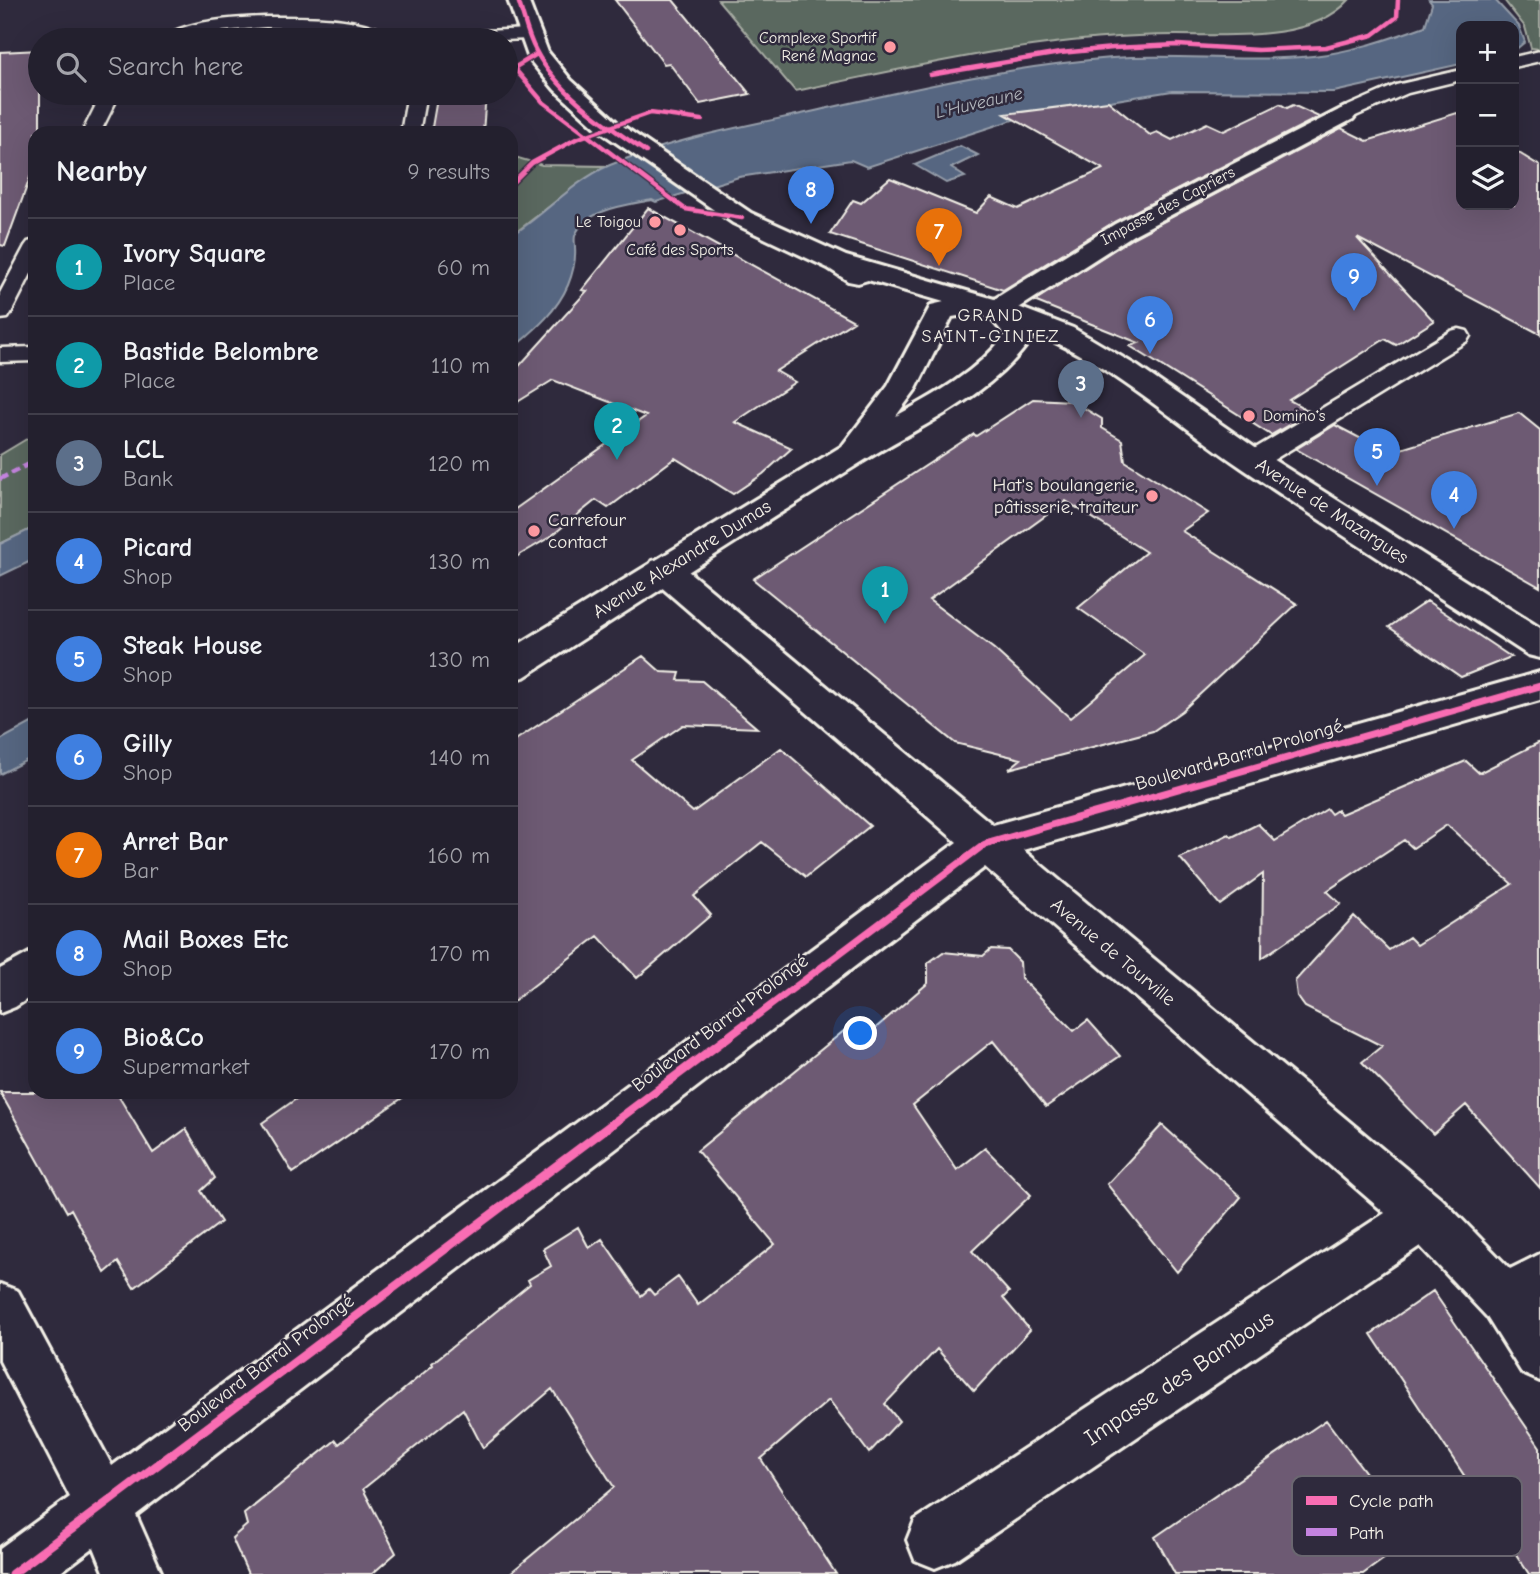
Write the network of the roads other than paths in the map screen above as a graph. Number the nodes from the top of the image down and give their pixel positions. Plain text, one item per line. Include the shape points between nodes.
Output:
1 (518, 0) edge
2 (217, 28) edge
3 (362, 28) edge
4 (518, 44) edge
5 (534, 44) junction
6 (518, 51) edge
7 (1540, 56) edge
8 (1519, 61) edge
9 (1456, 76) edge
10 (104, 105) edge
11 (415, 105) edge
12 (1345, 114) joint
13 (94, 126) edge
14 (411, 126) edge
15 (28, 259) edge
16 (837, 262) junction
17 (998, 309) junction
18 (0, 313) edge
19 (934, 320) junction
20 (1459, 336) dead end
21 (1016, 344) junction
22 (28, 354) edge
23 (0, 355) edge
24 (1127, 373) junction
25 (853, 453) junction
26 (1252, 461) junction
27 (664, 570) junction
28 (1540, 645) edge
29 (518, 663) edge
30 (1540, 686) edge
31 (985, 844) junction
32 (28, 975) edge
33 (0, 993) edge
34 (1423, 1215) junction
35 (1522, 1289) edge
36 (0, 1309) edge
37 (1540, 1354) edge
38 (103, 1505) junction
39 (935, 1540) dead end
40 (12, 1574) edge
41 (134, 1574) edge

1 - 5 street, Avenue de Mazargues
2 - 3 lane via 325,22
4 - 5 lane
5 - 6 lane
5 - 16 street, Avenue de Mazargues via 563,85 646,152 741,218
7 - 8 lane
9 - 12 lane via 1402,89
10 - 13 lane
11 - 14 lane
12 - 17 street, Impasse des Capriers via 1121,231
15 - 18 lane
16 - 17 street, Avenue de Mazargues
16 - 19 street, Avenue de Mazargues
17 - 19 street, Avenue de Mazargues via 958,308 941,311
17 - 21 street via 1020,335
17 - 24 street, Avenue de Mazargues via 1063,334
19 - 21 street, Avenue de Mazargues
19 - 25 street, Avenue Alexandre Dumas via 901,389
20 - 26 lane
21 - 24 street, Avenue de Mazargues
21 - 25 street, Avenue Alexandre Dumas via 989,370 906,425
22 - 23 lane
24 - 26 street, Avenue de Mazargues
25 - 27 street, Avenue Alexandre Dumas
26 - 28 street, Avenue de Mazargues
27 - 29 street, Avenue Alexandre Dumas
27 - 31 street, Avenue de Tourville
30 - 31 street, Boulevard Barral Prolongé
31 - 34 street, Avenue de Tourville
31 - 38 street, Boulevard Barral Prolongé
32 - 33 street
34 - 35 street, Avenue de Tourville
34 - 39 street, Impasse des Bambous
35 - 37 street, Avenue de Tourville
36 - 38 street
38 - 40 street, Boulevard Barral Prolongé
38 - 41 street

